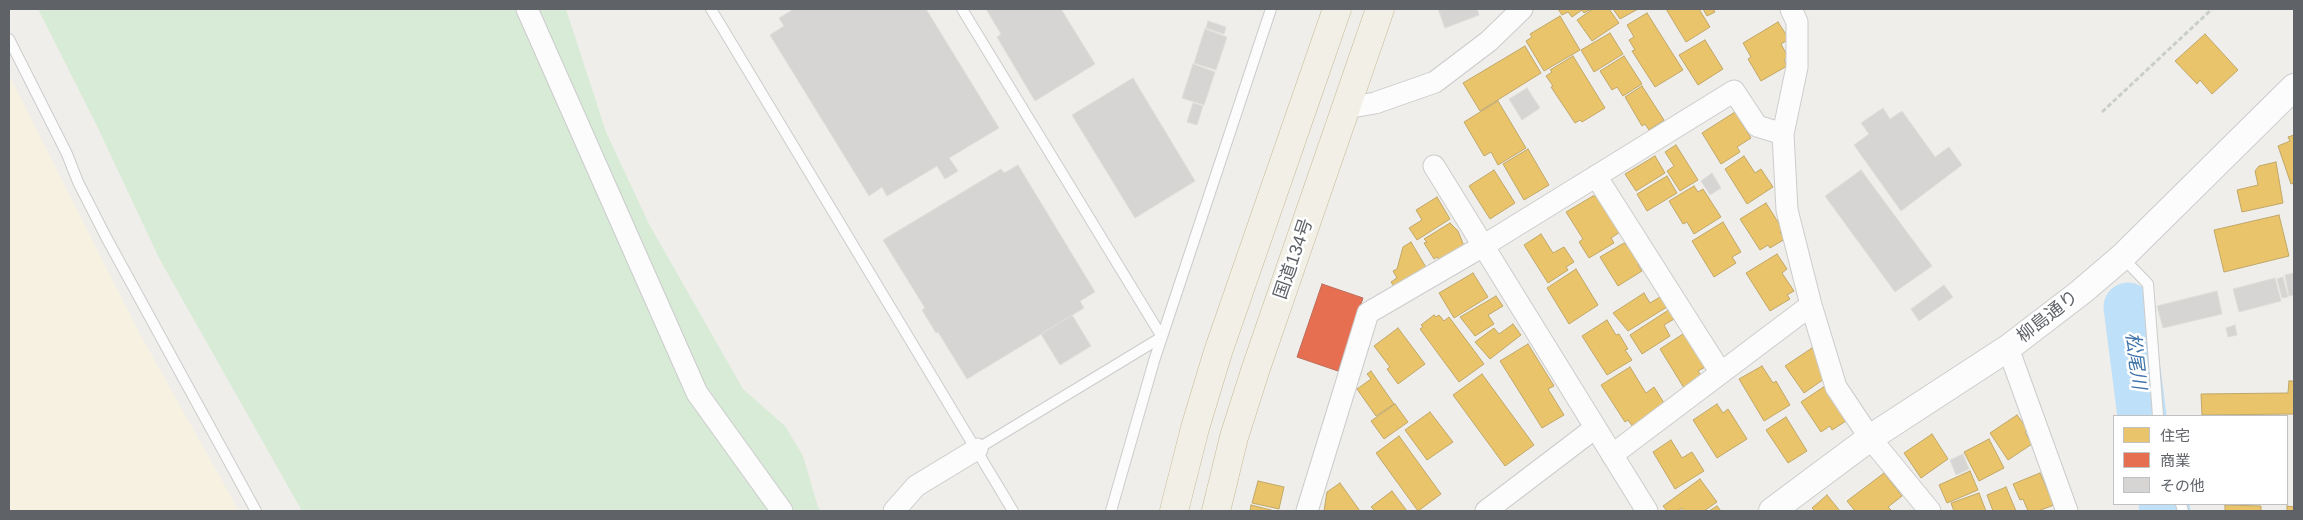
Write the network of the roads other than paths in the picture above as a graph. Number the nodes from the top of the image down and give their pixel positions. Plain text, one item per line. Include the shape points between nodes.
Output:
1 (527, 9) edge
2 (711, 9) edge
3 (962, 9) edge
4 (1271, 9) edge
5 (1337, 9) edge
6 (1380, 9) edge
7 (1522, 9) edge
8 (1791, 9) edge
9 (9, 39) edge
10 (2294, 87) edge
11 (1346, 108) junction
12 (1783, 134) junction
13 (1434, 166) dead end
14 (1596, 176) junction
15 (1482, 246) junction
16 (2122, 257) junction
17 (1811, 305) junction
18 (1162, 337) junction
19 (2008, 348) junction
20 (1720, 373) junction
21 (2158, 415) edge
22 (1595, 428) junction
23 (1870, 438) junction
24 (976, 450) junction
25 (1612, 455) junction
26 (256, 511) edge
27 (782, 511) edge
28 (894, 511) edge
29 (1013, 511) edge
30 (1111, 511) edge
31 (1174, 511) edge
32 (1216, 511) edge
33 (1307, 511) edge
34 (1486, 511) edge
35 (1647, 511) edge
36 (1772, 511) edge
37 (1930, 511) edge
38 (2067, 511) edge

1 - 27 street via 697,393
2 - 24 lane
3 - 18 lane
4 - 18 lane
5 - 31 highway via 1218,352
6 - 11 highway, 国道134号
7 - 11 street via 1489,42 1435,82 1376,103
8 - 12 street via 1796,22 1797,67
9 - 26 lane via 106,236
10 - 16 street, 柳島通り
11 - 32 highway, 国道134号 via 1234,436
12 - 14 street via 1757,126 1734,91
12 - 17 street via 1787,210
13 - 15 street
14 - 15 street
14 - 20 street
15 - 22 street
15 - 33 street via 1368,314
16 - 19 street, 柳島通り
16 - 21 lane via 2148,284
17 - 20 street
17 - 23 street via 1836,387
18 - 24 lane
18 - 30 lane
19 - 23 street, 柳島通り
19 - 38 street
20 - 25 street
22 - 25 street
22 - 34 street
23 - 36 street, 柳島通り
23 - 37 street
24 - 28 street via 916,486
24 - 29 lane
25 - 35 street

